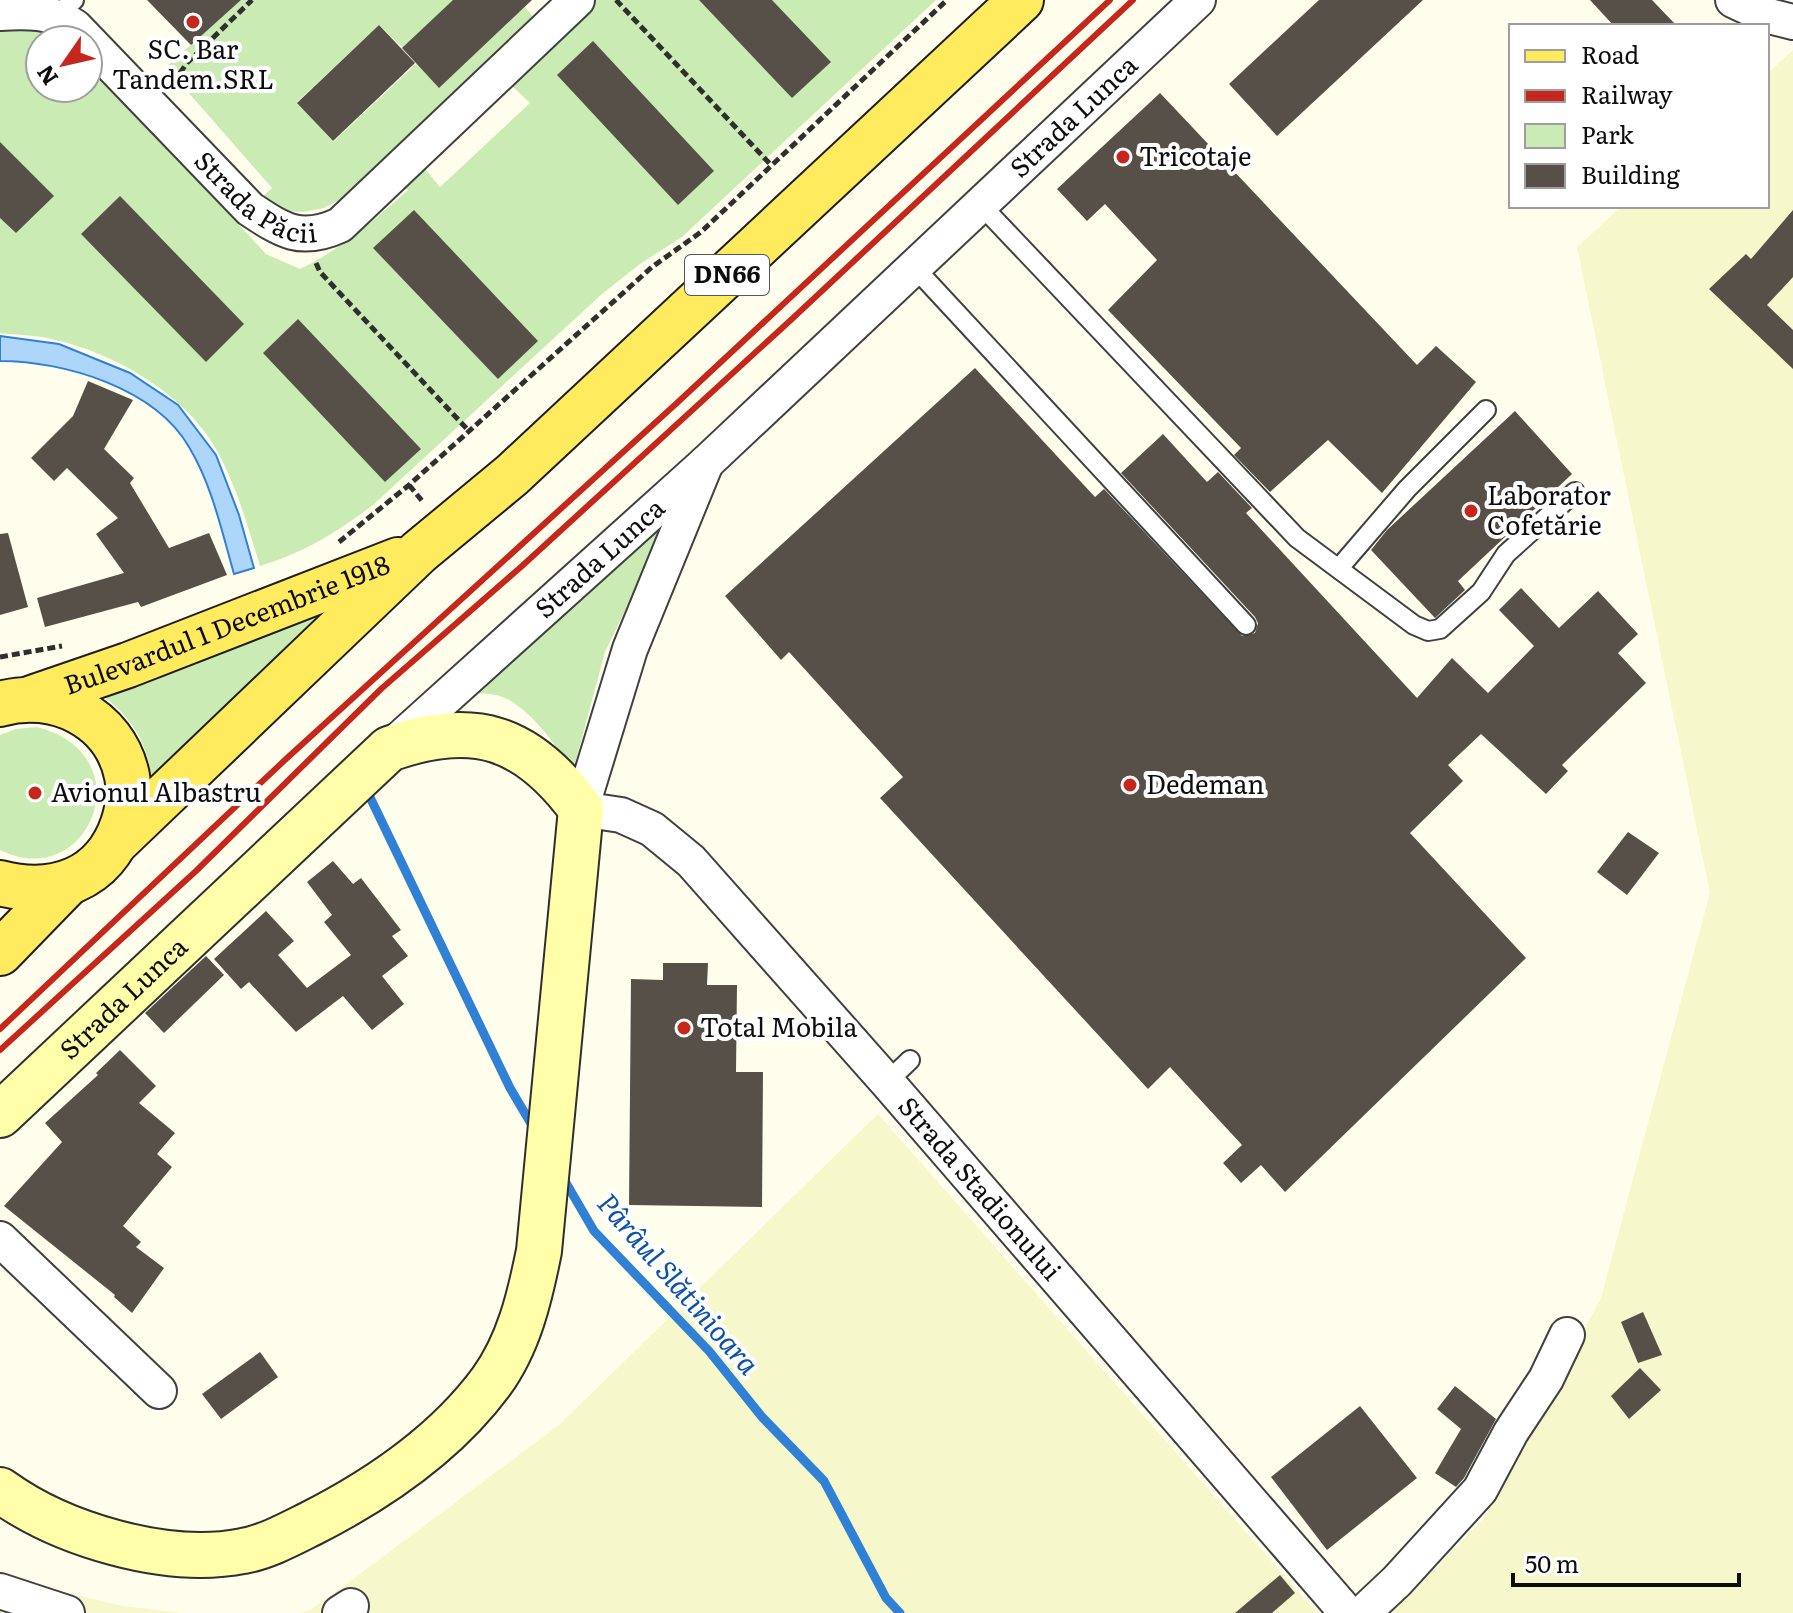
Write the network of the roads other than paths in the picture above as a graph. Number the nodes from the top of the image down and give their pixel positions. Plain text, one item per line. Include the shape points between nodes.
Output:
1 (577, 0) edge
2 (1021, 0) edge
3 (1198, 0) edge
4 (1733, 0) edge
5 (65, 8) edge
6 (0, 13) edge
7 (1793, 22) edge
8 (981, 205) junction
9 (915, 268) junction
10 (1486, 410) dead end
11 (706, 463) junction
12 (1575, 492) dead end
13 (419, 552) junction
14 (1339, 568) junction
15 (1246, 625) dead end
16 (16, 701) edge
17 (389, 749) junction
18 (581, 809) junction
19 (117, 841) junction
20 (0, 883) edge
21 (68, 883) junction
22 (0, 953) edge
23 (0, 1115) edge
24 (0, 1239) edge
25 (1567, 1335) dead end
26 (159, 1391) dead end
27 (0, 1490) edge
28 (0, 1591) edge
29 (67, 1613) edge
30 (1347, 1613) edge
31 (1363, 1613) edge

1 - 5 street, Strada Păcii via 340,225 309,234 278,227 250,209 75,27
2 - 13 main road, Bulevardul 1 Decembrie 1918 / DN66 via 512,475
3 - 8 street, Strada Lunca
4 - 7 street
5 - 6 street, Strada Păcii
8 - 9 street, Strada Lunca
8 - 14 lane via 1297,538
9 - 11 street, Strada Lunca
9 - 15 lane
10 - 14 lane via 1407,489
11 - 17 street, Strada Lunca
11 - 18 street via 630,649
12 - 14 lane via 1506,554 1481,592 1440,629 1414,625
13 - 16 main road, Bulevardul 1 Decembrie 1918 / DN66 via 157,655
13 - 19 main road, Bulevardul 1 Decembrie 1918 / DN66
16 - 19 main road via 65,704 94,720 115,745 127,776 128,810
17 - 18 main road via 445,734 499,742 542,763
17 - 23 main road, Strada Lunca
18 - 27 main road via 545,1209 531,1293 516,1338 493,1381 459,1420 382,1483 339,1510 245,1551 199,1556 153,1552 53,1520
18 - 30 street, Strada Stadionului via 621,815 652,829 691,861 898,1071
19 - 21 main road, Bulevardul 1 Decembrie 1918 via 96,866
20 - 21 main road via 33,889
21 - 22 main road, Bulevardul 1 Decembrie 1918
24 - 26 street
25 - 31 street via 1480,1490
28 - 29 street

